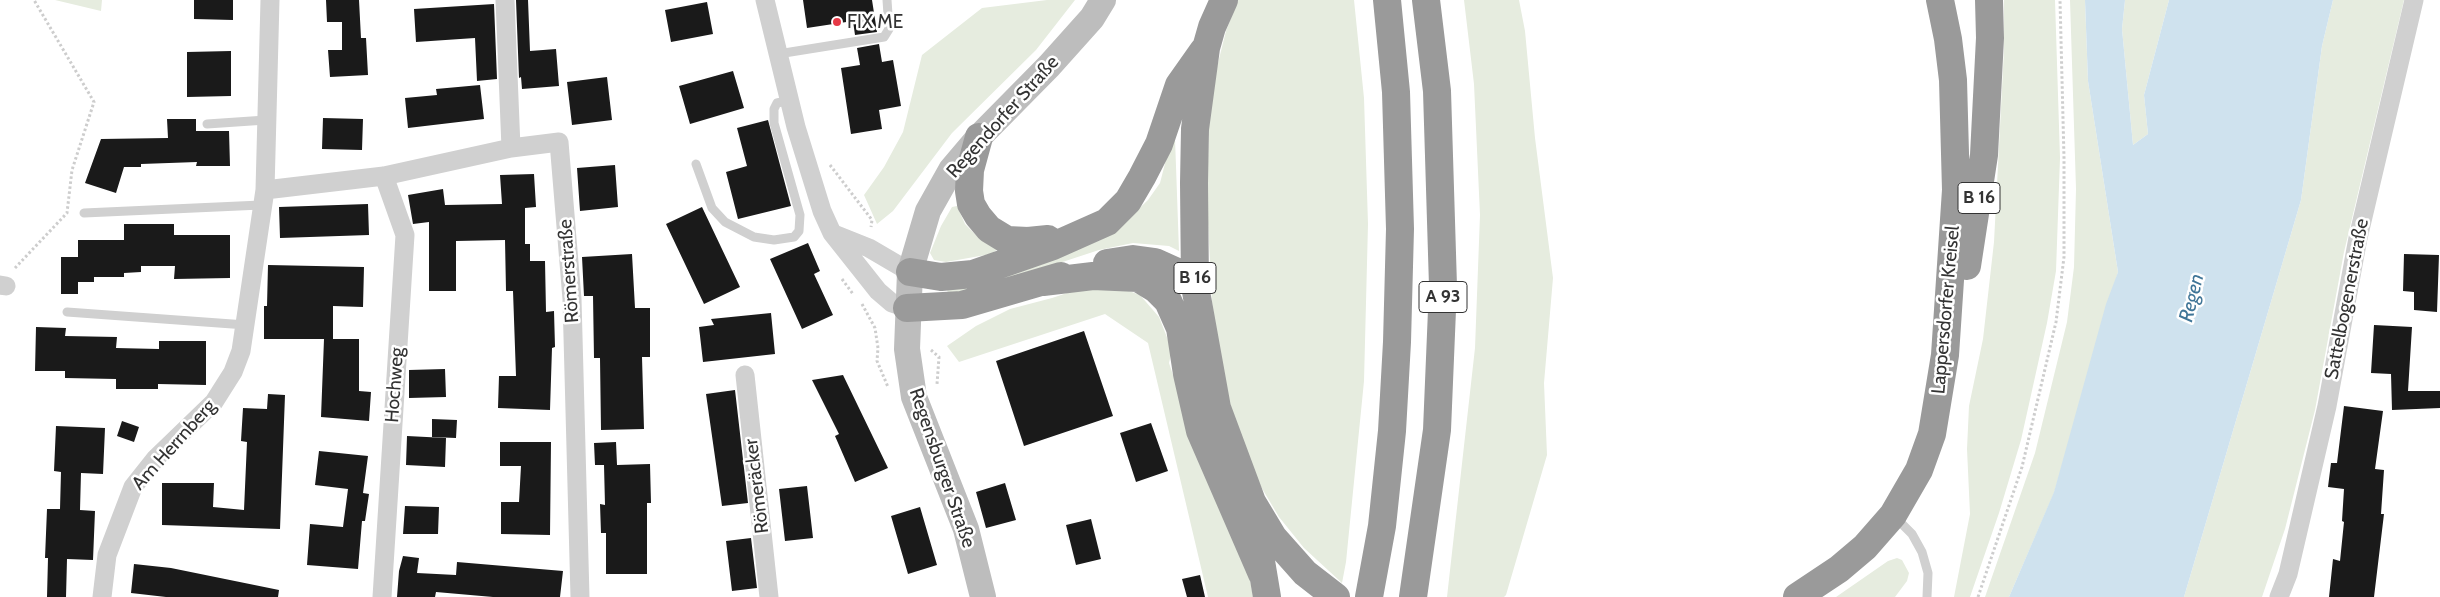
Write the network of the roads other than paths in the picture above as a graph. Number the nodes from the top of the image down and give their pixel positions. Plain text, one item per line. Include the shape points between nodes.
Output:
1 (270, 0) edge
2 (505, 0) edge
3 (765, 0) edge
4 (887, 0) edge
5 (1103, 0) edge
6 (1224, 0) edge
7 (1388, 0) edge
8 (1426, 0) edge
9 (1940, 0) edge
10 (1989, 0) edge
11 (2414, 0) edge
12 (1206, 48) junction
13 (778, 54) junction
14 (790, 100) junction
15 (266, 120) junction
16 (207, 124) dead end
17 (979, 137) junction
18 (511, 148) junction
19 (696, 164) dead end
20 (384, 176) junction
21 (263, 198) junction
22 (84, 213) dead end
23 (832, 233) junction
24 (1084, 233) junction
25 (910, 272) junction
26 (1043, 282) junction
27 (1195, 286) junction
28 (907, 308) junction
29 (67, 312) dead end
30 (246, 325) junction
31 (1946, 355) junction
32 (745, 375) dead end
33 (1252, 502) junction
34 (1893, 515) junction
35 (1265, 585) edge
36 (1371, 586) edge
37 (1414, 595) edge
38 (102, 597) edge
39 (382, 597) edge
40 (580, 597) edge
41 (769, 597) edge
42 (983, 597) edge
43 (1336, 597) edge
44 (1797, 597) edge
45 (1927, 597) edge
46 (2279, 597) edge

1 - 15 street, Am Herrnberg
2 - 18 street
3 - 13 street
4 - 13 lane via 889,28 884,37
5 - 17 street, Regendorfer Straße via 1092,18 1049,66
6 - 12 highway, B 16
7 - 36 highway, A 93 via 1396,92 1400,229 1392,431 1382,526
8 - 37 highway, A 93 via 1437,91 1443,286 1437,430
9 - 31 highway, Lappersdorfer Kreisel / B 16 via 1948,39 1955,119 1956,190
10 - 31 highway, B 16 via 1990,38 1980,192
11 - 46 street, Sattelbogenerstraße via 2358,238 2327,406 2288,574
12 - 24 highway, B 16 via 1180,85 1159,144 1128,201 1106,222
12 - 27 highway, B 16 via 1195,129
13 - 14 street
14 - 19 lane via 777,103 774,123 800,215 799,231 794,237 774,240 754,237 725,222 712,208
14 - 23 street via 822,212
15 - 16 lane
15 - 21 street, Am Herrnberg
17 - 24 highway, B 16 via 970,170 969,191 971,204 989,229 1007,240 1028,241
17 - 25 street, Regendorfer Straße via 951,170 928,211
18 - 20 street
18 - 40 street, Römerstraße via 559,142 572,299
20 - 21 street
20 - 39 street, Hochweg via 405,236
21 - 22 lane
21 - 30 street, Am Herrnberg
23 - 25 street via 869,248
23 - 28 street via 878,292 892,303
24 - 25 highway, B 16 via 973,274 941,277
25 - 28 street, Regensburger Straße
26 - 27 highway, B 16 via 1104,263 1133,259 1154,262 1175,271
26 - 28 highway, B 16 via 962,305
26 - 35 highway via 1093,276 1138,278 1168,301 1180,328 1200,431
27 - 33 highway, B 16 via 1217,408
28 - 42 street, Regensburger Straße via 907,349 914,397 966,529
29 - 30 lane
30 - 38 street, Am Herrnberg via 233,372 214,402 156,458 133,487 107,555
31 - 34 highway, Lappersdorfer Kreisel / B 16 via 1932,434 1919,470
32 - 41 street, Römeräcker
33 - 35 highway
33 - 43 highway, B 16 via 1273,537 1305,572
34 - 44 highway, Lappersdorfer Kreisel / B 16 via 1839,569
34 - 45 lane via 1912,534 1922,552 1928,573

